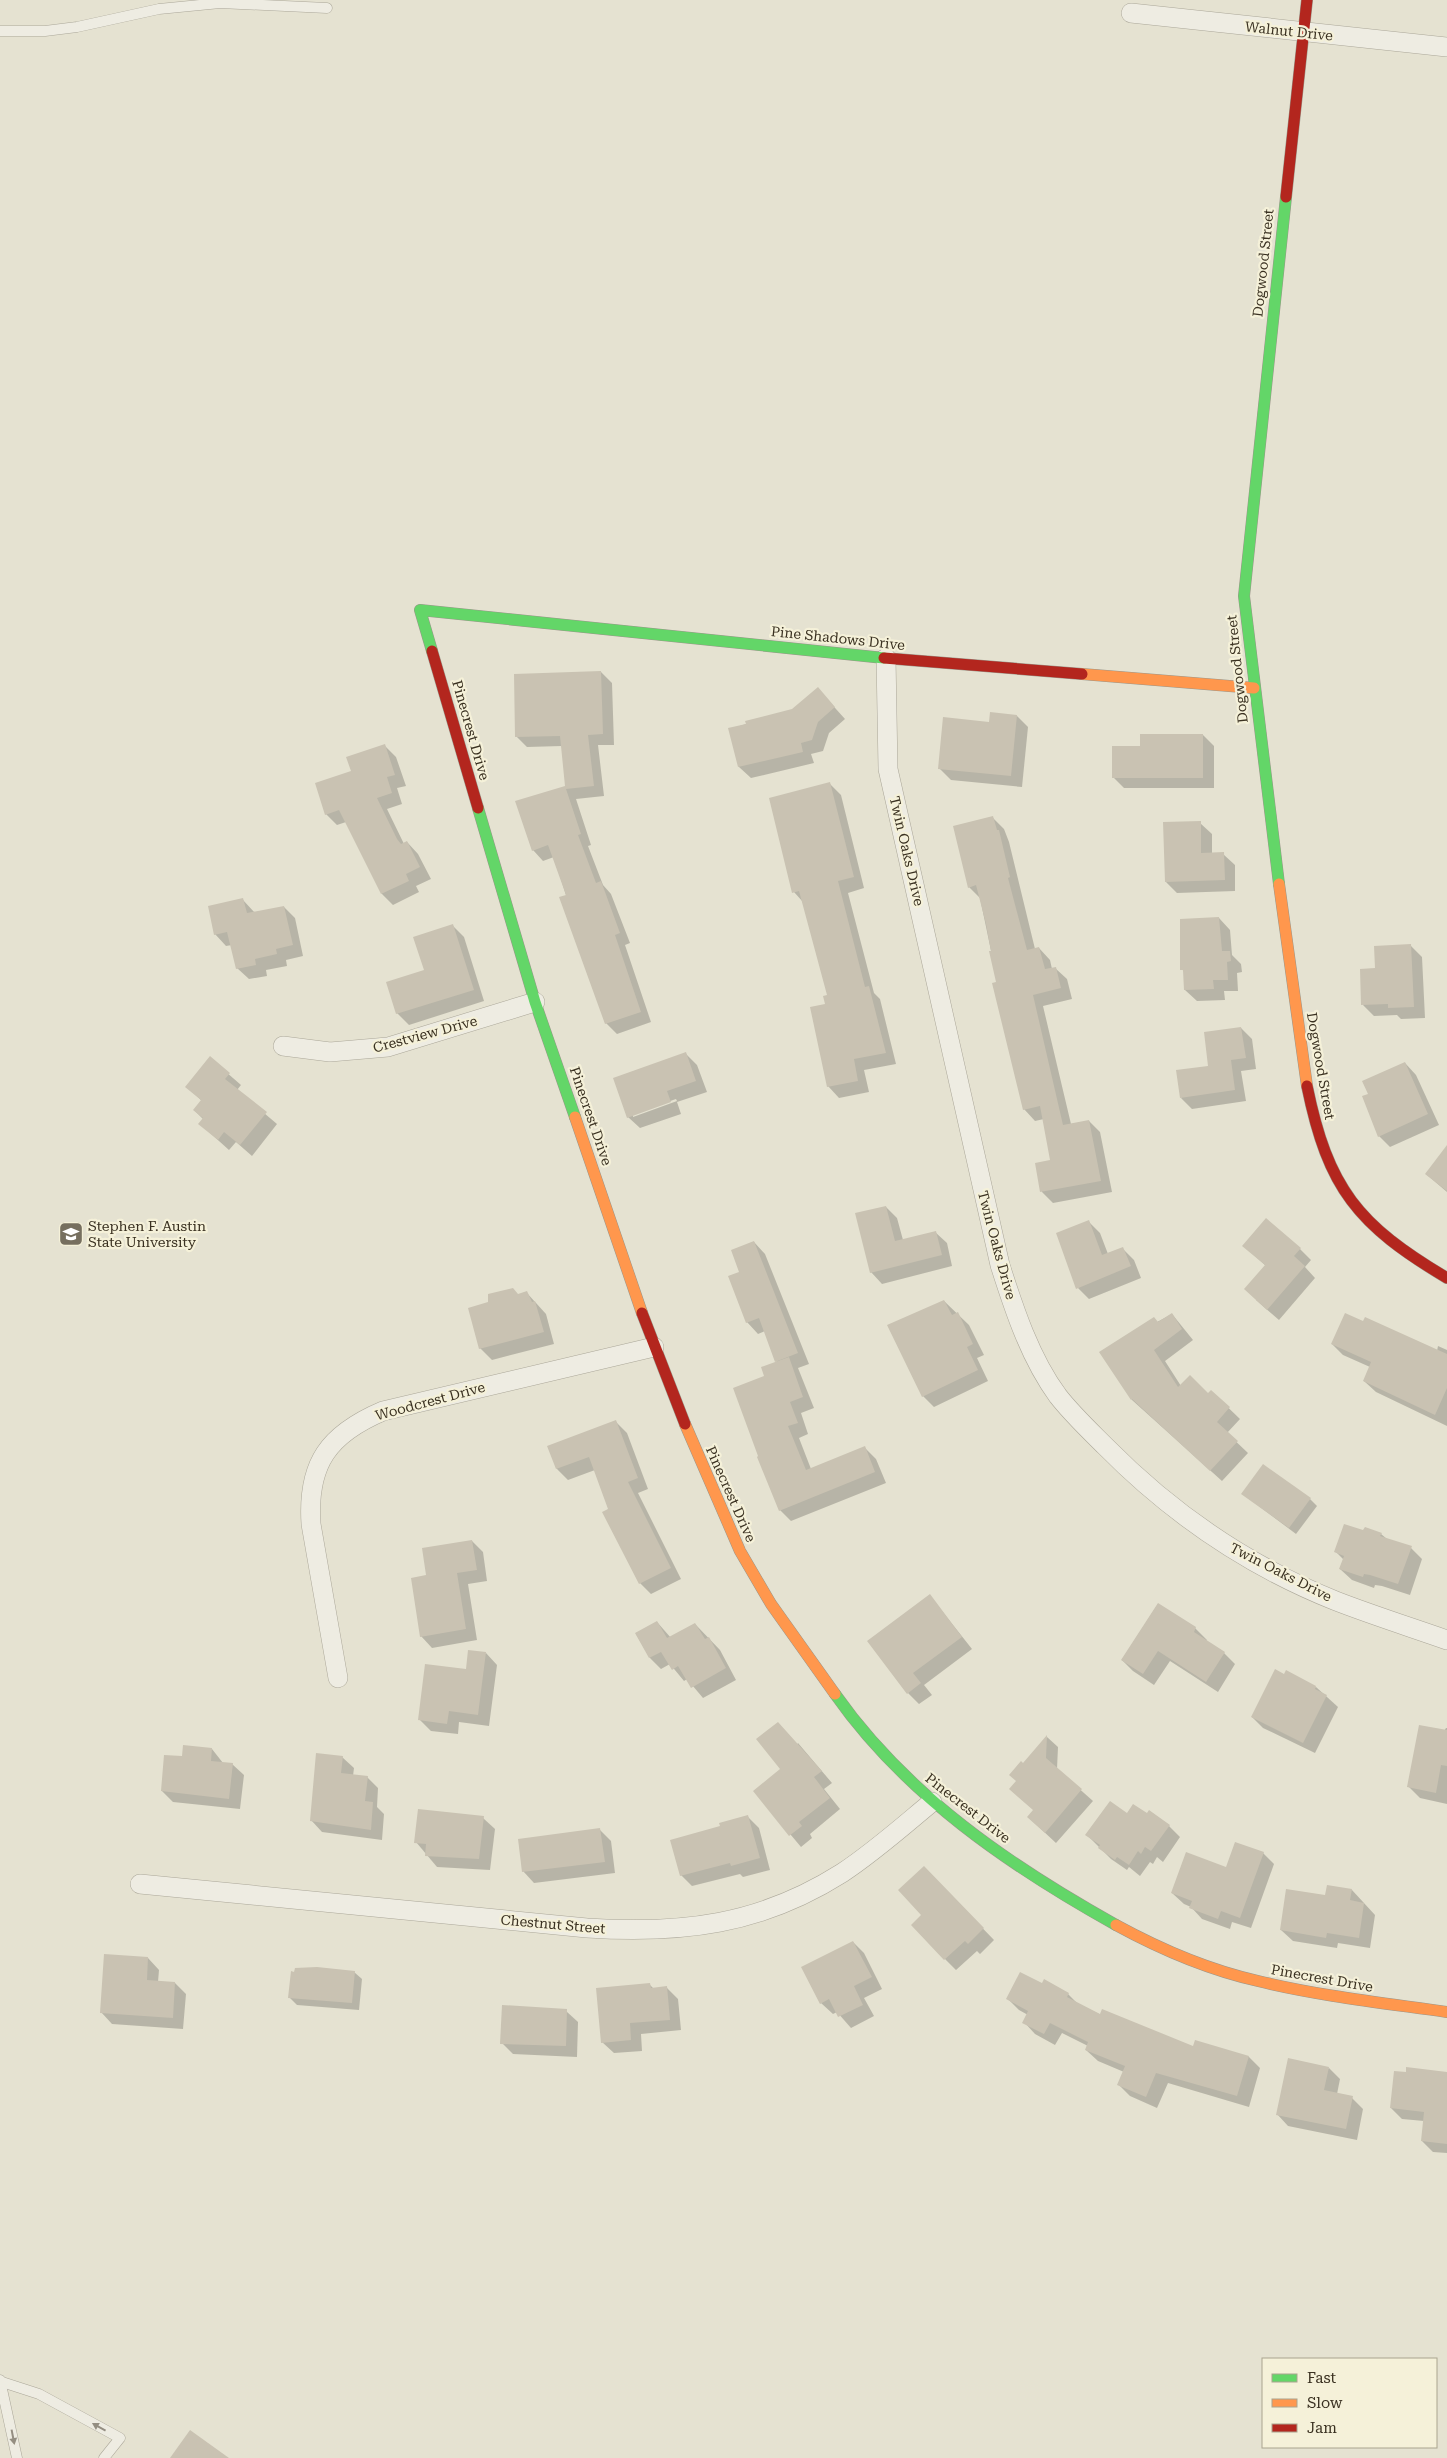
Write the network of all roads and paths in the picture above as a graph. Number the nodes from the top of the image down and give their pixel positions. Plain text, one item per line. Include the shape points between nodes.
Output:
1 (1307, 0) edge
2 (327, 8) dead end
3 (1131, 13) dead end
4 (0, 31) edge
5 (1302, 33) junction
6 (1447, 47) edge
7 (420, 610) joint
8 (886, 658) junction
9 (1254, 688) junction
10 (536, 1002) junction
11 (283, 1046) dead end
12 (1447, 1278) edge
13 (654, 1347) junction
14 (1447, 1640) edge
15 (338, 1678) dead end
16 (932, 1802) junction
17 (140, 1884) dead end
18 (1447, 2012) edge
19 (1, 2381) edge
20 (17, 2458) edge
21 (104, 2458) edge

1 - 5 street, Dogwood Street
2 - 4 lane via 212,4 159,10 77,27
3 - 5 street, Walnut Drive
5 - 6 street, Walnut Drive
5 - 9 street, Dogwood Street via 1245,571 1244,596
7 - 8 street, Pine Shadows Drive
7 - 10 street, Pinecrest Drive
8 - 9 street, Pine Shadows Drive
8 - 14 street, Twin Oaks Drive via 888,769 1000,1265 1013,1306 1040,1365 1058,1395 1081,1422 1138,1480 1174,1510 1249,1559 1292,1581 1336,1601
9 - 12 street, Dogwood Street via 1302,1060 1320,1140 1330,1168 1364,1220 1416,1261
10 - 11 street, Crestview Drive via 388,1048 330,1052
10 - 13 street, Pinecrest Drive
13 - 15 street, Woodcrest Drive via 384,1411 345,1430 320,1462 309,1502
13 - 16 street, Pinecrest Drive via 716,1498 740,1551 770,1604 852,1718
16 - 17 street, Chestnut Street via 843,1872 813,1889 750,1915 719,1924 685,1928 652,1931 587,1928
16 - 18 street, Pinecrest Drive via 1062,1895 1199,1964 1312,1993
19 -> 20 lane
21 -> 19 lane via 120,2438 39,2394

